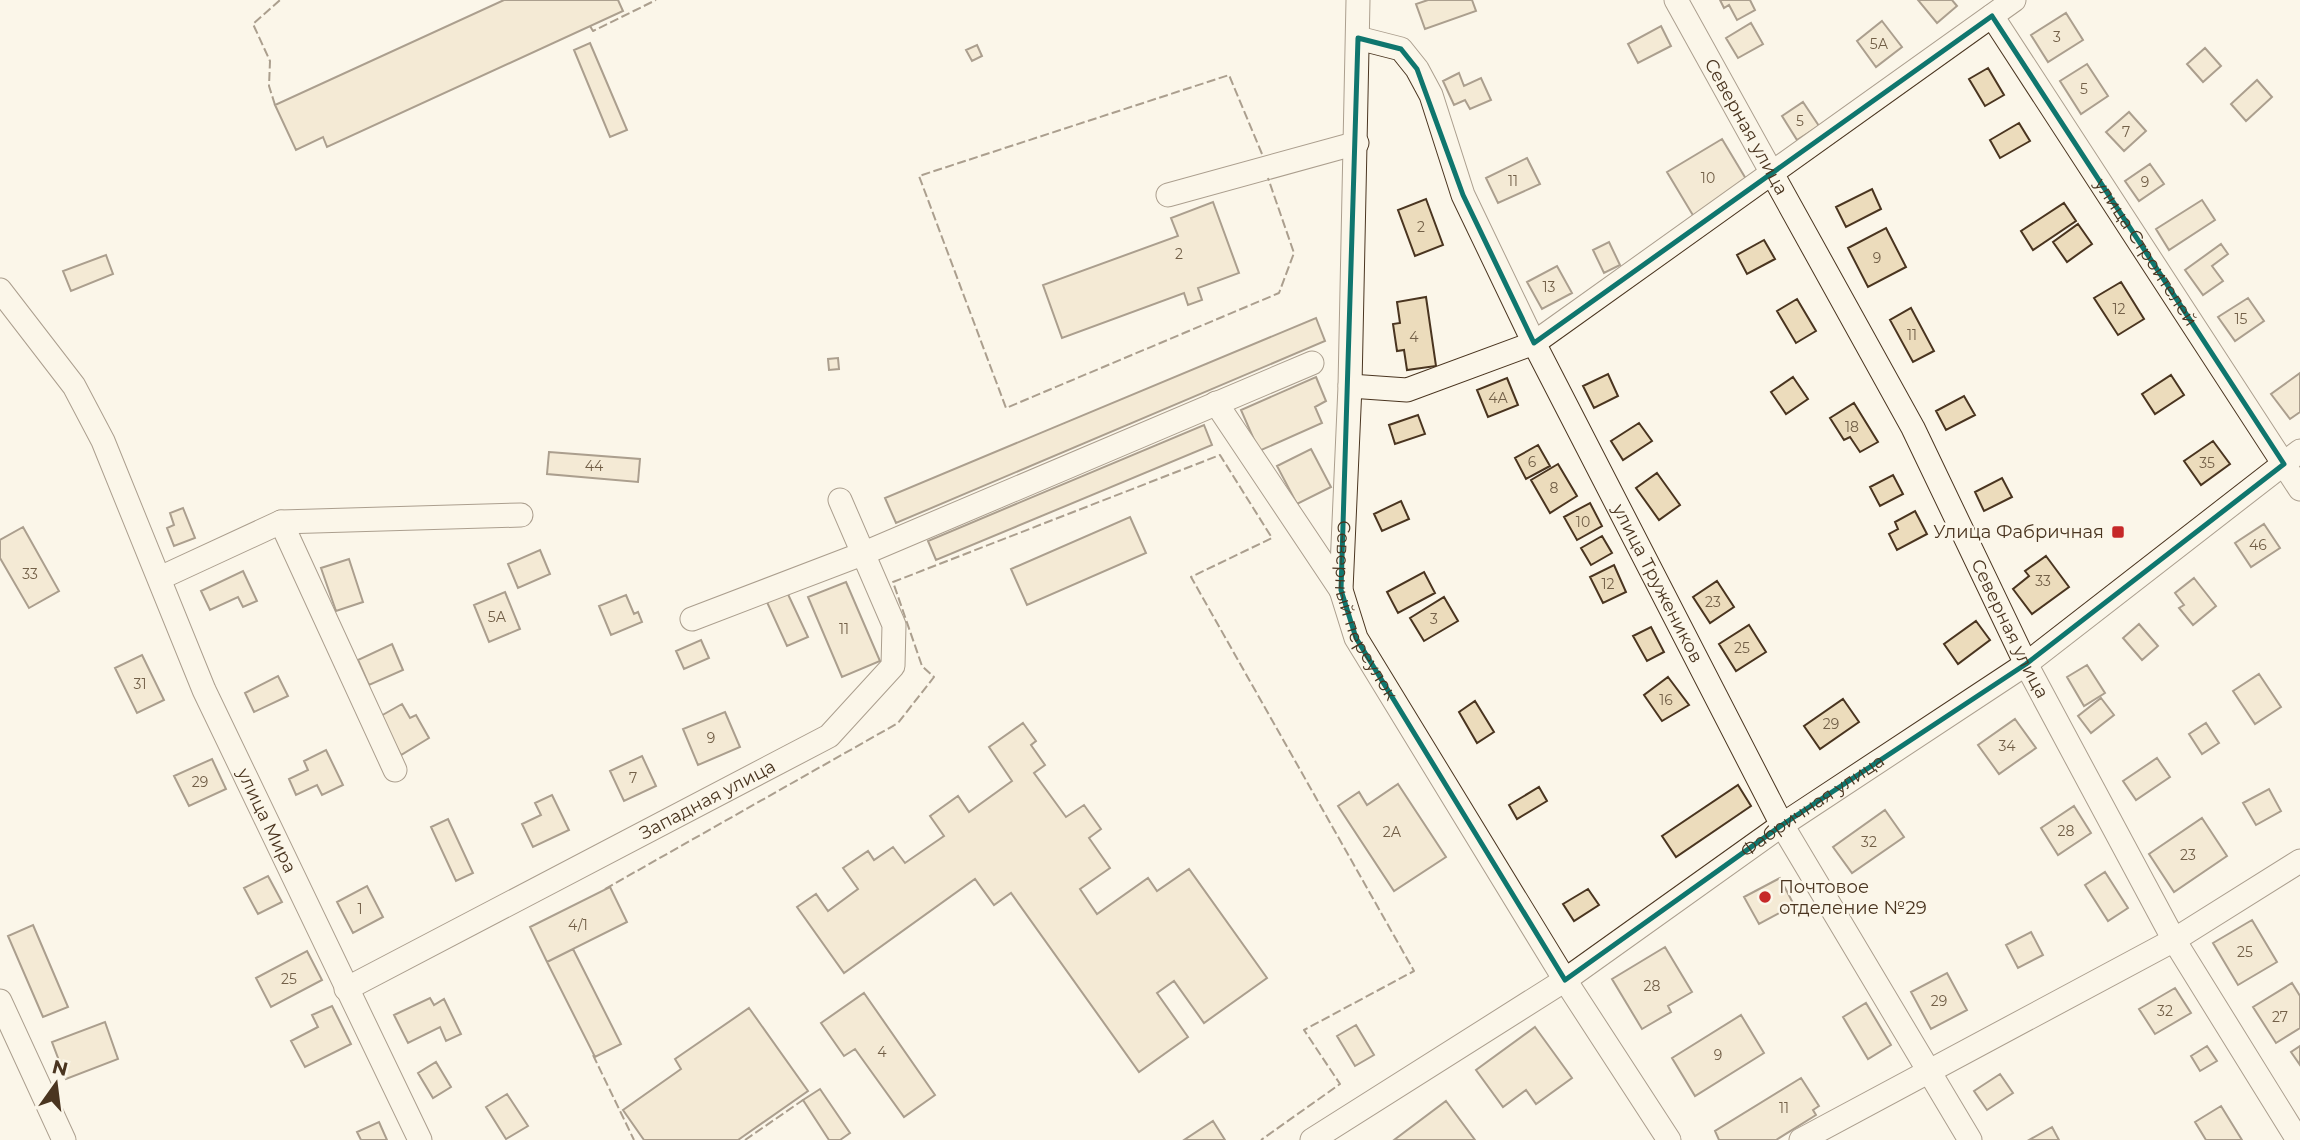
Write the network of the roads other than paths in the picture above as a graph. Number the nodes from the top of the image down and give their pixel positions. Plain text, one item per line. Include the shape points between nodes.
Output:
1 (1358, 0) edge
2 (1676, 0) edge
3 (2014, 0) edge
4 (1992, 16) junction
5 (1358, 38) junction
6 (1357, 143) junction
7 (1773, 176) junction
8 (1168, 195) dead end
9 (0, 290) edge
10 (1534, 343) junction
11 (1312, 363) dead end
12 (1350, 386) junction
13 (1216, 403) junction
14 (2292, 457) edge
15 (2300, 489) edge
16 (840, 500) dead end
17 (521, 515) dead end
18 (281, 522) junction
19 (862, 554) junction
20 (160, 578) junction
21 (1341, 590) junction
22 (692, 619) dead end
23 (2026, 664) junction
24 (395, 770) dead end
25 (1782, 825) junction
26 (2300, 861) edge
27 (2174, 940) junction
28 (1565, 980) junction
29 (346, 989) junction
30 (0, 1001) edge
31 (1929, 1072) junction
32 (64, 1140) edge
33 (420, 1140) edge
34 (1311, 1140) edge
35 (1669, 1140) edge
36 (1801, 1140) edge
37 (1970, 1140) edge
38 (2298, 1140) edge

1 - 5 street, Северный переулок
2 - 7 street, Северная улица
3 - 4 street
4 - 7 street
4 - 14 street, улица Строителей
5 - 6 street, Северный переулок
5 - 10 street, улица Тружеников via 1401,49 1417,69 1431,94 1464,195
6 - 8 street
6 - 12 street, Северный переулок
7 - 10 street
7 - 23 street, Северная улица via 1913,428
9 - 20 street, улица Мира via 74,386 127,493
10 - 12 street via 1407,390
10 - 25 street, улица Тружеников
11 - 13 street
12 - 21 street, Северный переулок
13 - 19 street
13 - 21 street
14 - 15 street, улица Строителей
14 - 23 street, Фабричная улица
16 - 19 street, Западная улица
17 - 18 street
18 - 20 street
18 - 24 street
19 - 22 street
19 - 29 street, Западная улица via 894,625 893,666 829,736
20 - 29 street, улица Мира via 204,690
21 - 28 street, Северный переулок via 1356,638
23 - 25 street, Фабричная улица
23 - 27 street, Северная улица
25 - 28 street, Фабричная улица
25 - 31 street, улица Тружеников
26 - 27 street
27 - 31 street
27 - 38 street, Северная улица
28 - 34 street, Фабричная улица
28 - 35 street, Северный переулок
29 - 33 street, улица Мира
30 - 32 street
31 - 36 street
31 - 37 street, улица Тружеников

